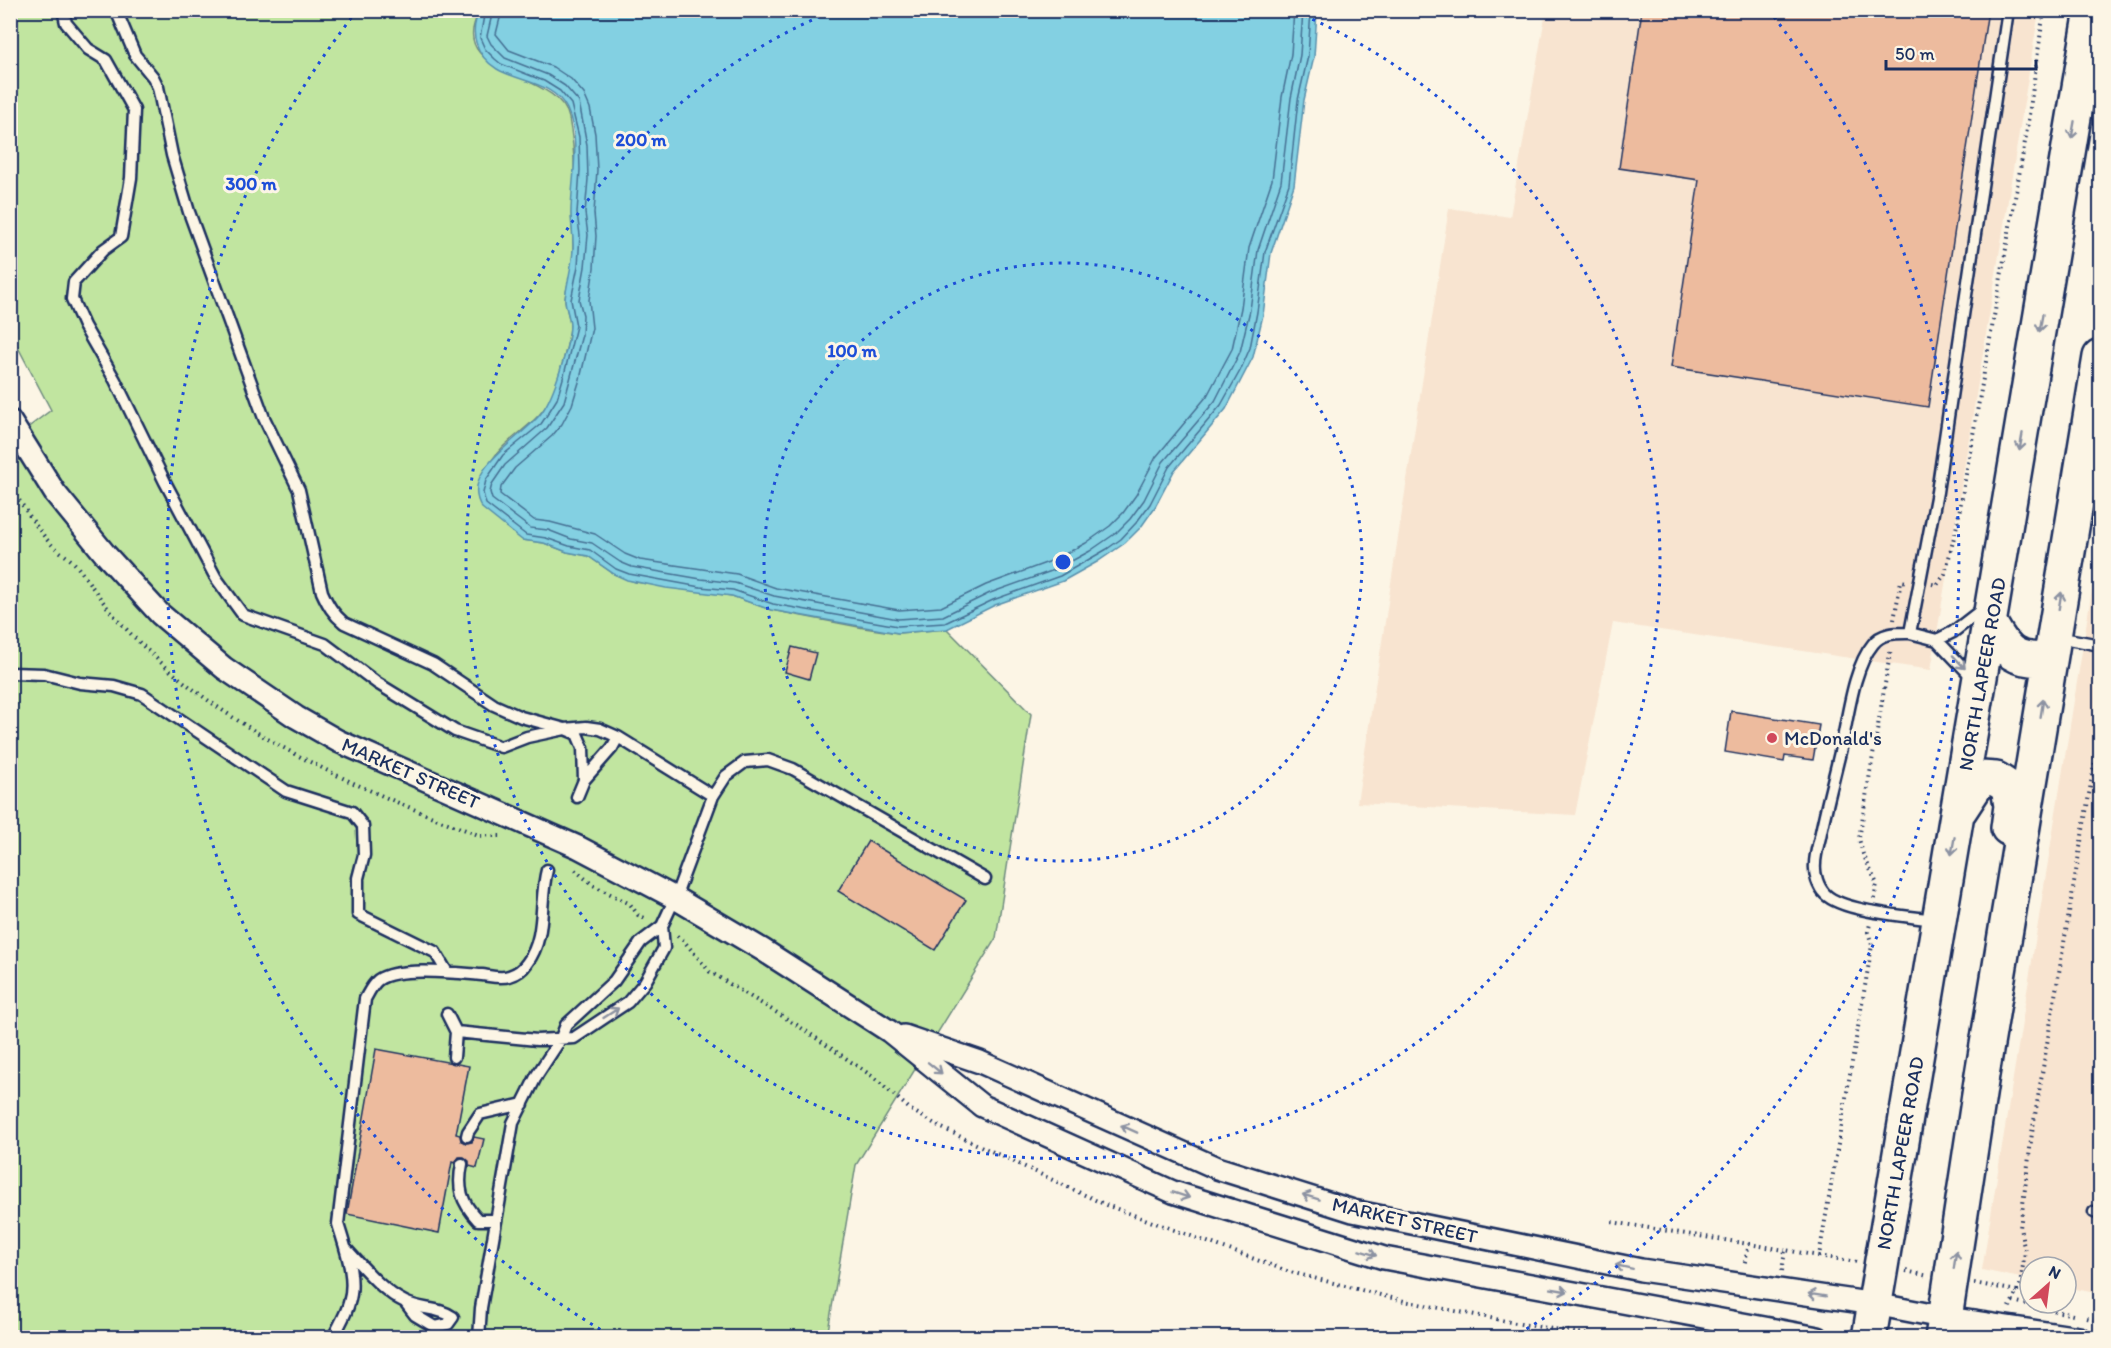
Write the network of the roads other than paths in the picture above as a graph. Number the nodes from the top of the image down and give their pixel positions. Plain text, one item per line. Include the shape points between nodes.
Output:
1 (63, 10) edge
2 (116, 10) edge
3 (2008, 10) edge
4 (2092, 10) edge
5 (2090, 84) edge
6 (2100, 357) edge
7 (10, 421) edge
8 (1992, 612) junction
9 (1910, 633) junction
10 (1937, 640) junction
11 (2100, 645) edge
12 (2052, 648) junction
13 (10, 673) edge
14 (1980, 686) junction
15 (565, 729) junction
16 (618, 737) junction
17 (584, 780) junction
18 (713, 796) junction
19 (577, 797) dead end
20 (1958, 813) junction
21 (548, 870) dead end
22 (985, 879) dead end
23 (675, 898) junction
24 (1940, 921) junction
25 (662, 926) junction
26 (447, 972) junction
27 (447, 1014) dead end
28 (889, 1031) junction
29 (456, 1032) junction
30 (560, 1040) junction
31 (454, 1057) dead end
32 (1982, 1075) junction
33 (523, 1104) junction
34 (467, 1136) dead end
35 (462, 1164) dead end
36 (496, 1220) junction
37 (346, 1249) junction
38 (405, 1302) dead end
39 (1875, 1304) junction
40 (1945, 1328) edge
41 (333, 1338) edge
42 (479, 1338) edge
43 (1818, 1338) edge
44 (1869, 1338) edge
45 (2079, 1338) edge

1 - 15 lane via 66,23 88,48 106,60 134,110 131,178 121,237 103,250 74,282 72,299 216,578 243,615 325,645 377,684 455,732 501,747
2 - 15 lane via 135,55 158,87 189,212 264,418 299,490 322,592 335,616 433,664 494,705
3 - 9 lane via 1937,492
4 - 5 main road, NORTH LAPEER ROAD
5 -> 8 main road, NORTH LAPEER ROAD
12 -> 6 main road
7 - 23 street, MARKET STREET via 55,493 105,554 160,614 224,668 338,741 579,847
8 - 10 lane
8 - 12 main road via 2002,646 2015,655 2034,661
8 - 14 main road, NORTH LAPEER ROAD
9 - 10 lane
9 - 24 lane via 1890,633 1874,641 1864,657 1814,865 1820,886 1836,902
10 -> 14 lane
11 - 12 lane
32 -> 12 main road
13 - 26 lane via 44,674 142,694 286,791 352,812 363,826 358,914 435,952
14 - 20 main road, NORTH LAPEER ROAD
15 - 16 lane via 600,729
15 - 17 lane via 581,739
16 - 17 lane
16 - 18 lane
17 - 19 lane
18 - 22 lane via 726,776 745,762 768,760 793,769
18 - 23 lane
20 -> 24 main road, NORTH LAPEER ROAD
20 - 32 main road via 1981,778 1996,779 2008,787 2012,806 1974,1032
21 - 26 lane via 539,933 527,964 507,977
23 - 25 lane
23 - 28 street, MARKET STREET
24 - 39 main road, NORTH LAPEER ROAD
25 - 30 lane via 641,942 614,981 566,1025
30 -> 25 lane via 573,1038 628,1002 645,982 664,948
26 - 37 lane via 392,973 377,981 365,999 338,1224
27 - 29 lane
39 -> 28 street, MARKET STREET via 1641,1270 1353,1211 1217,1168 980,1062
28 -> 43 street, MARKET STREET via 982,1106 1173,1192 1384,1258
29 - 30 lane
29 - 31 lane
30 - 33 lane
40 -> 32 main road
33 - 34 lane via 480,1114
33 - 36 lane via 513,1123
35 - 36 lane via 459,1181 465,1206 478,1220
36 - 42 lane
37 - 38 lane
37 - 41 lane via 352,1281 350,1303
39 - 40 street, MARKET STREET
39 - 44 main road, NORTH LAPEER ROAD
40 - 45 street, MARKET STREET

